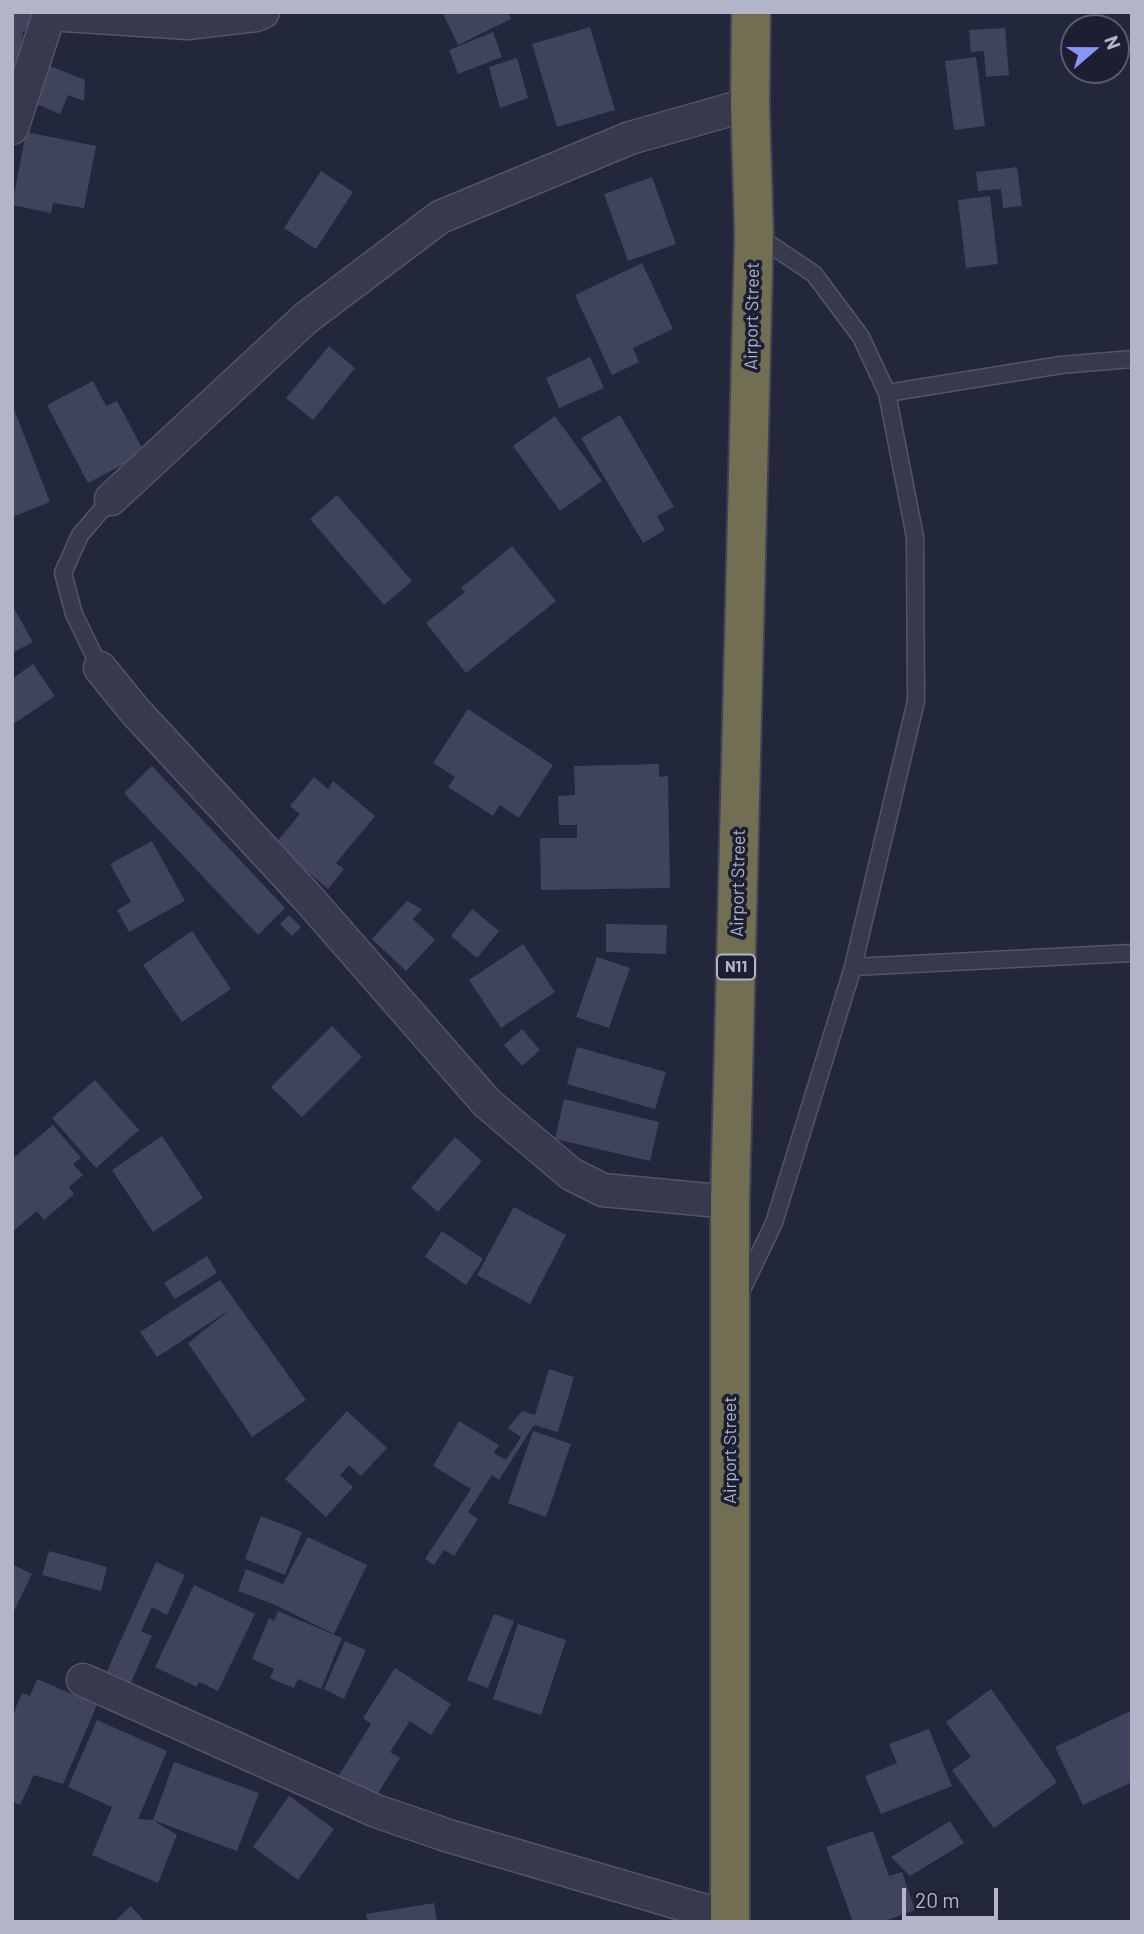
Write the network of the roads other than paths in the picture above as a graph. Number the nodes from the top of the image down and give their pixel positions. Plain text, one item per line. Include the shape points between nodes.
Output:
1 (263, 12) edge
2 (751, 12) edge
3 (50, 13) edge
4 (750, 104) junction
5 (12, 128) edge
6 (754, 233) junction
7 (1132, 359) edge
8 (887, 393) junction
9 (111, 499) joint
10 (100, 668) joint
11 (1132, 953) edge
12 (853, 967) junction
13 (730, 1202) junction
14 (730, 1313) junction
15 (83, 1680) dead end
16 (730, 1920) edge

1 - 3 street via 187,23
2 - 4 highway, Airport Street / N11
3 - 5 street
4 - 6 highway, Airport Street / N11
4 - 9 street via 630,138 440,217 306,318
6 - 8 lane via 814,274 861,337
6 - 13 highway, Airport Street / N11
7 - 8 lane via 1061,365
8 - 12 lane via 915,537 916,701
9 - 10 lane via 80,536 64,573 74,614
10 - 13 street via 487,1103 571,1174 603,1190
11 - 12 lane
12 - 14 lane via 775,1223
13 - 14 highway, Airport Street / N11
14 - 16 highway, Airport Street / N11
15 - 16 street via 376,1811

